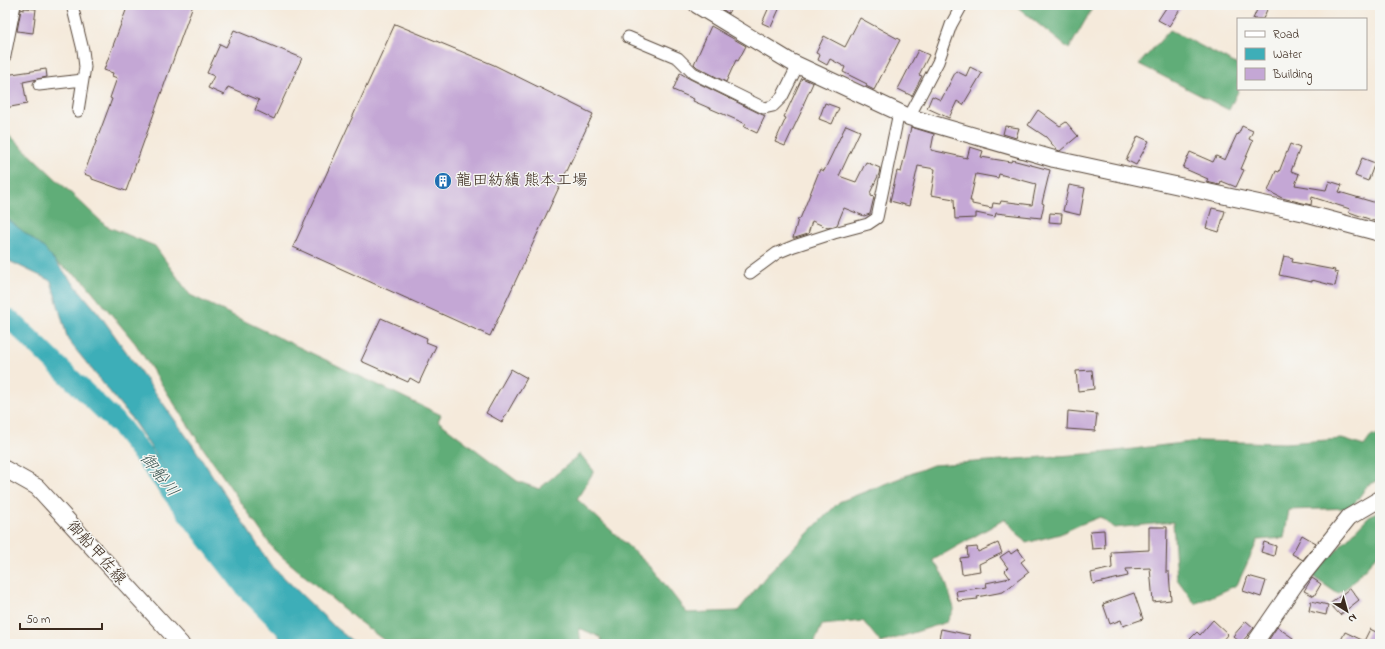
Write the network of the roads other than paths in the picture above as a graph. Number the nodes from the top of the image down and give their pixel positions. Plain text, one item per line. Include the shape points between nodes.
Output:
1 (15, 5) edge
2 (72, 5) edge
3 (697, 5) edge
4 (962, 5) edge
5 (628, 37) dead end
6 (5, 56) edge
7 (798, 65) junction
8 (83, 80) junction
9 (39, 85) dead end
10 (78, 111) dead end
11 (904, 114) junction
12 (1380, 233) edge
13 (750, 273) dead end
14 (5, 469) edge
15 (1380, 499) edge
16 (181, 644) edge
17 (1254, 644) edge

1 - 6 street
2 - 8 street via 83,50
3 - 7 street
4 - 11 street via 951,25 938,62
5 - 7 street via 678,58 693,73 764,108 774,106 782,97
7 - 11 street
8 - 9 street
8 - 10 street
11 - 12 street via 1054,159 1305,213
11 - 13 street via 877,218 868,224 777,253
14 - 16 street, 御船甲佐線 via 37,487
15 - 17 street via 1349,517 1296,583

